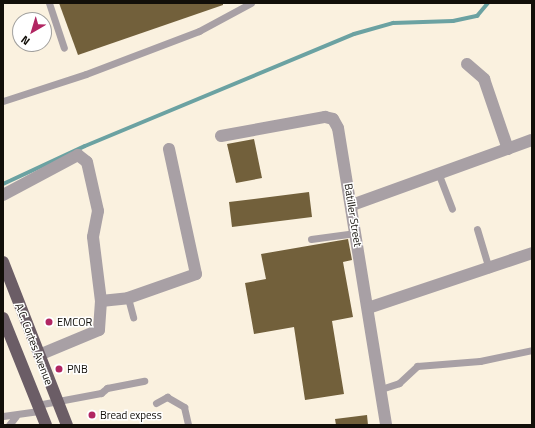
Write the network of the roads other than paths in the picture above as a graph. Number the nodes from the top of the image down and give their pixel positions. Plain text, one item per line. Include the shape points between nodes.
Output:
1 (49, 3) edge
2 (251, 3) edge
3 (64, 48) dead end
4 (467, 64) dead end
5 (3, 100) edge
6 (221, 136) dead end
7 (532, 140) edge
8 (169, 149) dead end
9 (508, 149) junction
10 (439, 175) junction
11 (3, 195) edge
12 (352, 205) junction
13 (452, 209) dead end
14 (477, 229) dead end
15 (356, 233) junction
16 (311, 239) dead end
17 (532, 253) edge
18 (3, 262) edge
19 (489, 268) junction
20 (128, 298) junction
21 (101, 301) junction
22 (368, 308) junction
23 (133, 317) dead end
24 (3, 318) edge
25 (532, 350) edge
26 (38, 355) junction
27 (144, 381) dead end
28 (381, 389) junction
29 (56, 400) junction
30 (156, 403) dead end
31 (38, 408) junction
32 (3, 416) edge
33 (16, 416) junction
34 (9, 425) edge
35 (46, 425) edge
36 (67, 425) edge
37 (188, 425) edge
38 (386, 425) edge

1 - 3 lane
2 - 5 lane via 199,31 86,74
4 - 9 street via 484,79
6 - 12 street, Batiller Street via 325,117 332,119 338,128
7 - 9 street
8 - 20 street via 196,274
9 - 10 street
10 - 12 street
10 - 13 lane
11 - 21 street via 78,155 87,162 98,211 93,237
12 - 15 street, Batiller Street
14 - 19 lane
15 - 16 lane
15 - 22 street, Batiller Street
17 - 19 street
18 - 26 main road, A.C. Cortes Avenue
19 - 22 street
20 - 21 street
20 - 23 lane
21 - 26 street via 99,330
22 - 28 street, Batiller Street
24 - 31 main road, A.C. Cortes Avenue
25 - 28 lane via 480,361 417,366 399,383
26 - 29 main road, A.C. Cortes Avenue
27 - 29 lane via 107,388 101,393
28 - 38 street, Batiller Street
29 - 31 lane
29 - 36 main road, A.C. Cortes Avenue
30 - 37 lane via 168,397 184,407
31 - 33 lane
31 - 35 main road, A.C. Cortes Avenue
32 - 33 lane
33 - 34 lane

